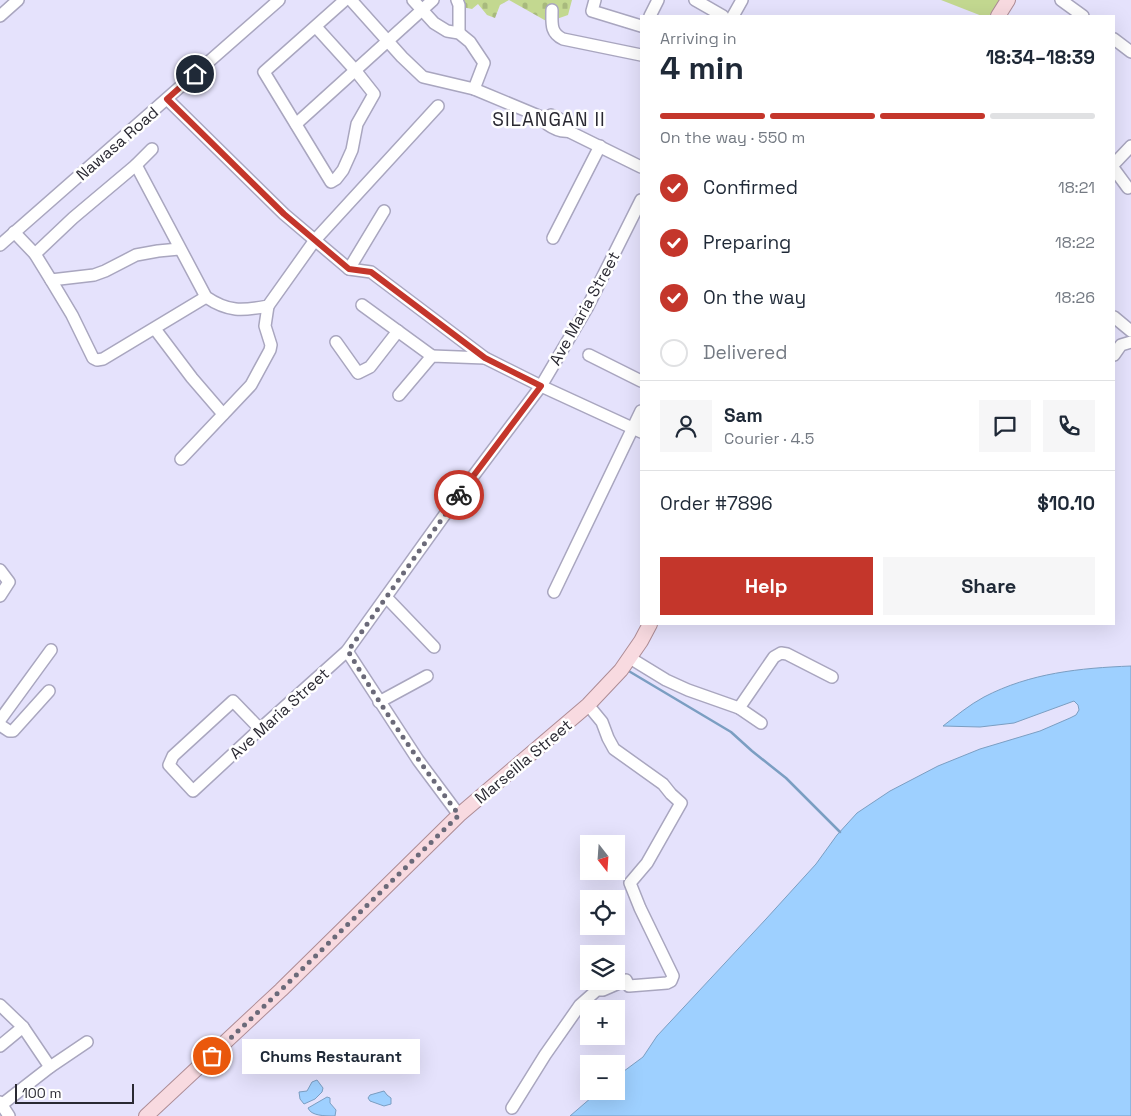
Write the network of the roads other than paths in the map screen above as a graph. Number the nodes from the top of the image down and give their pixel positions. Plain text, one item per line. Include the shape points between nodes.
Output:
1 (18, 0) edge
2 (279, 0) edge
3 (345, 0) edge
4 (351, 0) edge
5 (413, 0) edge
6 (433, 0) edge
7 (456, 0) edge
8 (595, 0) edge
9 (658, 0) edge
10 (695, 0) edge
11 (742, 0) edge
12 (1008, 0) edge
13 (1061, 0) edge
14 (421, 9) junction
15 (552, 10) dead end
16 (650, 15) edge
17 (721, 15) edge
18 (734, 15) edge
19 (999, 15) edge
20 (1082, 15) edge
21 (0, 16) edge
22 (640, 26) edge
23 (316, 27) junction
24 (459, 33) junction
25 (388, 40) junction
26 (1115, 40) edge
27 (1131, 52) edge
28 (640, 55) edge
29 (355, 70) junction
30 (474, 89) junction
31 (167, 99) junction
32 (438, 106) dead end
33 (296, 124) junction
34 (600, 146) junction
35 (1131, 146) edge
36 (152, 149) dead end
37 (1115, 163) edge
38 (136, 165) junction
39 (640, 166) edge
40 (1115, 170) edge
41 (1128, 188) dead end
42 (640, 202) edge
43 (384, 211) dead end
44 (14, 232) junction
45 (553, 238) dead end
46 (315, 240) junction
47 (0, 245) edge
48 (179, 250) junction
49 (35, 254) junction
50 (349, 269) junction
51 (51, 280) junction
52 (206, 297) junction
53 (362, 305) dead end
54 (268, 306) junction
55 (1115, 317) edge
56 (155, 329) junction
57 (398, 331) junction
58 (1131, 331) edge
59 (336, 342) dead end
60 (1131, 342) edge
61 (1115, 354) edge
62 (589, 355) dead end
63 (432, 356) junction
64 (485, 358) junction
65 (640, 380) edge
66 (541, 386) junction
67 (399, 395) dead end
68 (223, 414) junction
69 (640, 416) edge
70 (637, 430) edge
71 (181, 459) dead end
72 (0, 570) edge
73 (554, 592) dead end
74 (0, 596) edge
75 (386, 597) junction
76 (649, 625) edge
77 (434, 647) dead end
78 (51, 650) dead end
79 (348, 651) junction
80 (630, 658) junction
81 (427, 676) dead end
82 (832, 677) dead end
83 (49, 691) dead end
84 (379, 702) junction
85 (588, 705) junction
86 (739, 708) junction
87 (0, 720) edge
88 (761, 723) dead end
89 (0, 725) edge
90 (260, 729) junction
91 (459, 815) junction
92 (0, 1005) edge
93 (24, 1027) junction
94 (87, 1042) dead end
95 (0, 1046) edge
96 (50, 1067) junction
97 (1, 1104) edge
98 (512, 1108) dead end
99 (9, 1116) edge
100 (146, 1116) edge

1 - 21 street
2 - 31 street, Nawasa Road
3 - 23 street
4 - 25 street
5 - 14 street
6 - 14 street
7 - 24 street via 459,5
8 - 22 street via 592,11
9 - 16 street
10 - 17 street
11 - 18 street
12 - 19 main road
13 - 20 street
14 - 24 street via 447,31
14 - 25 street
15 - 28 street via 551,27 557,36
23 - 29 street
23 - 33 street via 264,72
24 - 30 street via 470,42 484,63
25 - 29 street
25 - 30 street via 423,77
26 - 27 street
29 - 33 street
29 - 33 street via 374,94 357,124 352,150 336,179 331,182
30 - 34 street via 546,119 547,124 555,129 568,131
31 - 44 street, Nawasa Road
31 - 46 street via 284,214
32 - 46 street
34 - 39 street
34 - 45 street
35 - 37 street
36 - 38 street
38 - 48 street
38 - 49 street
40 - 41 street
42 - 66 street, Ave Maria Street via 587,308
43 - 50 street
44 - 47 street, Nawasa Road
44 - 49 street
46 - 50 street
46 - 54 street
48 - 51 street via 136,255 94,275
48 - 52 street
49 - 51 street
50 - 64 street via 371,272
51 - 56 street via 95,359 103,360
52 - 54 street via 218,305 243,311
52 - 56 street
53 - 57 street
54 - 68 street via 265,326 270,350 250,385
55 - 58 street
56 - 68 street
57 - 59 street via 370,367 358,373
57 - 63 street
60 - 61 street via 1121,345
62 - 65 street
63 - 64 street
63 - 67 street
64 - 66 street
66 - 70 street
66 - 75 street, Ave Maria Street
68 - 71 street
69 - 70 street
70 - 73 street
72 - 74 street via 9,582
75 - 77 street
75 - 79 street, Ave Maria Street
76 - 80 main road, Marseilla Street
78 - 87 street
79 - 84 street
79 - 90 street, Ave Maria Street
80 - 85 main road, Marseilla Street
80 - 86 street via 666,680
81 - 84 street
82 - 86 street via 781,653 774,657
83 - 89 street via 13,731
84 - 91 street
85 - 91 main road, Marseilla Street
85 - 98 street via 602,722 614,749 662,784 681,803 647,862 630,884 674,976 667,983 629,986 626,980 597,990 580,1005
86 - 88 street
90 - 90 street, Ave Maria Street via 193,792 169,765 173,756 233,701
91 - 100 main road, Marseilla Street via 274,997
92 - 93 street
93 - 95 street
93 - 96 street
94 - 96 street
96 - 97 street
97 - 99 street

